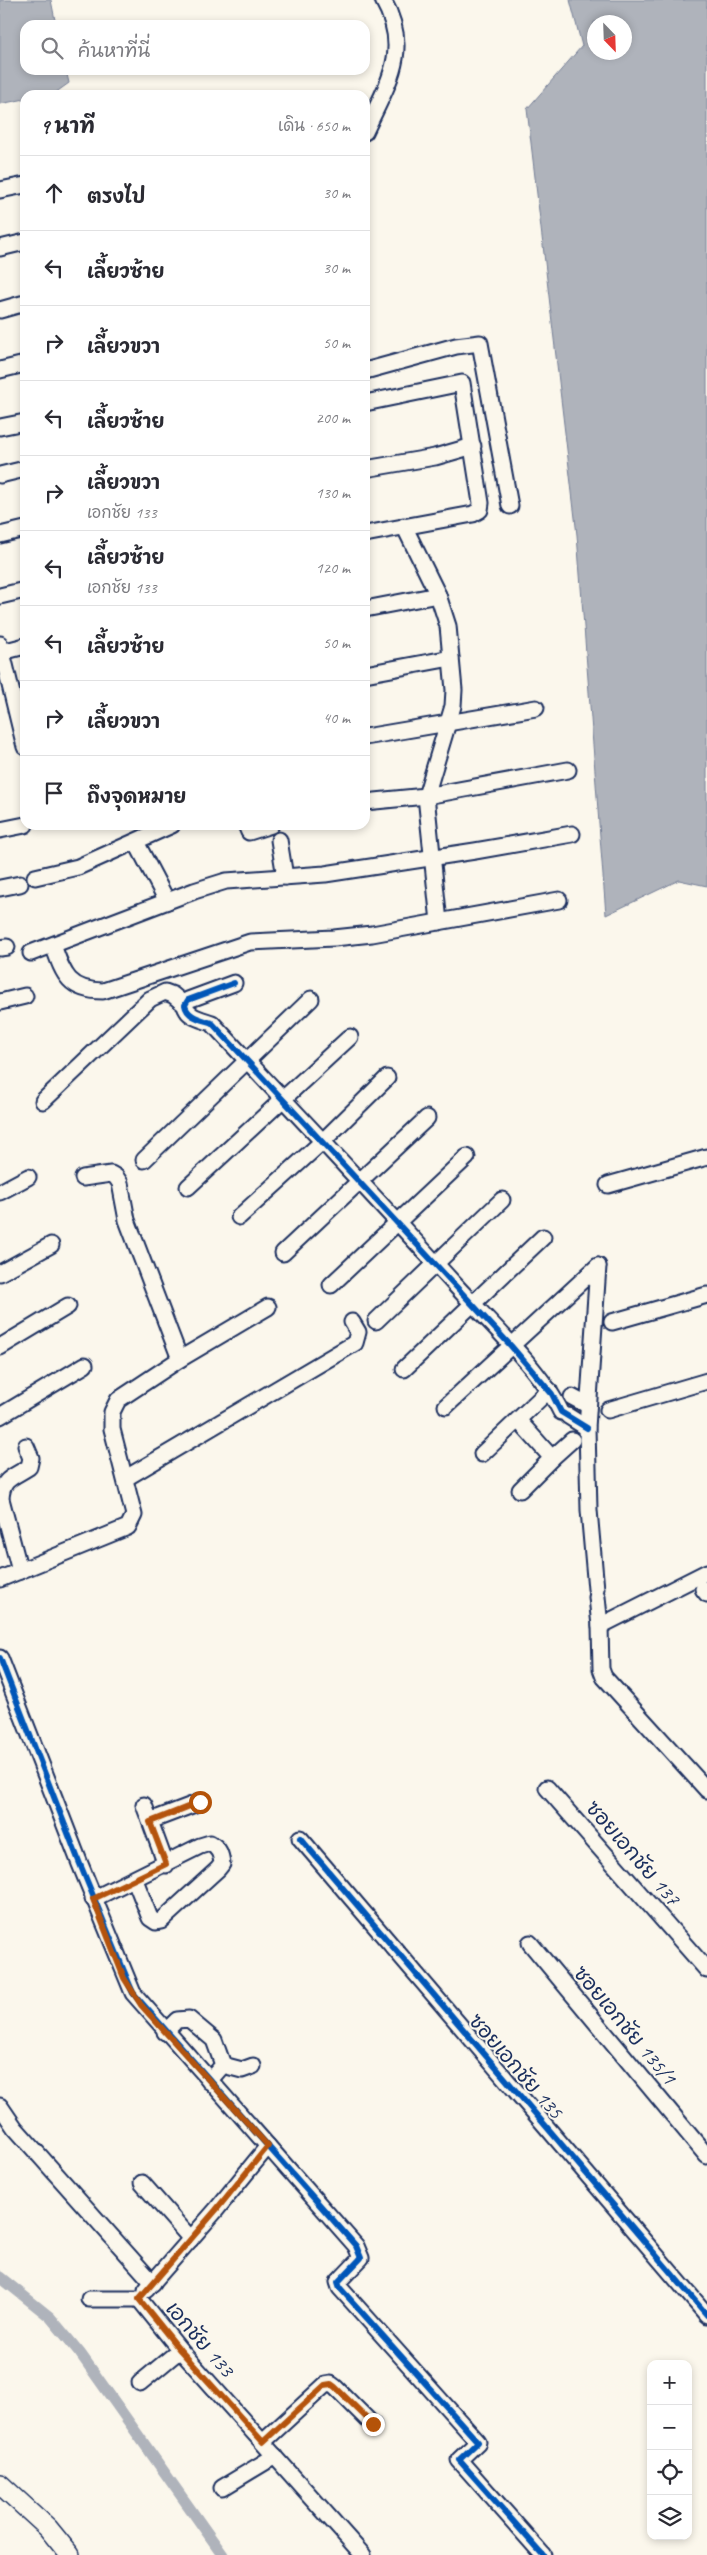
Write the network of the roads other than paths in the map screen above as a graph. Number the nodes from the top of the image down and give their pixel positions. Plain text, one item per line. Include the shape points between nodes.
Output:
1 (383, 0) edge
2 (370, 121) edge
3 (20, 187) edge
4 (0, 190) edge
5 (20, 243) edge
6 (0, 248) edge
7 (20, 304) edge
8 (0, 310) edge
9 (20, 365) edge
10 (0, 370) edge
11 (370, 370) edge
12 (370, 402) edge
13 (20, 423) edge
14 (0, 428) edge
15 (473, 446) junction
16 (370, 468) edge
17 (20, 470) edge
18 (0, 475) edge
19 (510, 506) dead end
20 (404, 526) junction
21 (20, 530) edge
22 (370, 533) edge
23 (0, 536) edge
24 (20, 591) edge
25 (438, 595) junction
26 (0, 596) edge
27 (370, 608) edge
28 (20, 646) edge
29 (1, 648) edge
30 (452, 658) junction
31 (370, 673) edge
32 (20, 708) edge
33 (536, 708) dead end
34 (449, 723) junction
35 (370, 736) edge
36 (568, 770) dead end
37 (426, 796) junction
38 (370, 802) edge
39 (20, 826) edge
40 (0, 830) edge
41 (161, 830) edge
42 (248, 830) edge
43 (260, 830) edge
44 (572, 834) dead end
45 (279, 840) dead end
46 (136, 842) junction
47 (434, 858) junction
48 (35, 877) dead end
49 (285, 877) junction
50 (20, 884) dead end
51 (0, 888) edge
52 (559, 900) dead end
53 (167, 901) junction
54 (439, 922) junction
55 (53, 945) junction
56 (31, 953) dead end
57 (234, 983) dead end
58 (25, 996) dead end
59 (310, 999) dead end
60 (0, 1002) edge
61 (185, 1005) junction
62 (350, 1037) dead end
63 (247, 1060) junction
64 (387, 1078) dead end
65 (284, 1100) junction
66 (44, 1101) dead end
67 (427, 1118) dead end
68 (323, 1142) junction
69 (467, 1157) dead end
70 (707, 1157) edge
71 (144, 1160) dead end
72 (28, 1177) dead end
73 (83, 1178) dead end
74 (360, 1181) junction
75 (608, 1184) dead end
76 (188, 1187) dead end
77 (0, 1192) edge
78 (502, 1200) dead end
79 (239, 1217) dead end
80 (398, 1222) junction
81 (543, 1236) dead end
82 (51, 1245) dead end
83 (283, 1253) dead end
84 (436, 1263) junction
85 (0, 1273) edge
86 (331, 1285) dead end
87 (707, 1295) edge
88 (474, 1305) junction
89 (68, 1306) dead end
90 (268, 1307) dead end
91 (376, 1321) dead end
92 (352, 1322) dead end
93 (612, 1322) dead end
94 (511, 1346) junction
95 (0, 1347) edge
96 (180, 1359) junction
97 (85, 1365) dead end
98 (404, 1370) dead end
99 (707, 1381) edge
100 (559, 1394) junction
101 (587, 1405) junction
102 (446, 1406) dead end
103 (608, 1410) dead end
104 (0, 1416) edge
105 (518, 1420) junction
106 (587, 1428) junction
107 (572, 1440) dead end
108 (26, 1446) dead end
109 (482, 1454) dead end
110 (552, 1458) junction
111 (126, 1478) junction
112 (520, 1490) dead end
113 (20, 1571) junction
114 (707, 1572) edge
115 (0, 1579) edge
116 (600, 1626) junction
117 (0, 1658) edge
118 (546, 1788) dead end
119 (707, 1790) edge
120 (200, 1802) dead end
121 (144, 1805) dead end
122 (150, 1822) junction
123 (300, 1838) dead end
124 (166, 1864) junction
125 (135, 1880) junction
126 (93, 1899) junction
127 (530, 1943) dead end
128 (707, 1970) edge
129 (165, 2032) junction
130 (223, 2066) junction
131 (253, 2066) dead end
132 (209, 2081) junction
133 (0, 2106) edge
134 (268, 2146) junction
135 (707, 2156) edge
136 (142, 2183) dead end
137 (191, 2239) junction
138 (153, 2283) junction
139 (88, 2299) dead end
140 (139, 2299) junction
141 (707, 2315) edge
142 (180, 2350) junction
143 (140, 2383) dead end
144 (373, 2424) dead end
145 (263, 2442) junction
146 (275, 2456) junction
147 (0, 2484) edge
148 (222, 2488) dead end
149 (70, 2555) edge
150 (363, 2555) edge
151 (543, 2555) edge

1 - 2 street via 392,16 398,39 394,68
3 - 4 street
5 - 6 street
7 - 8 street
9 - 10 street
11 - 19 street via 456,346 480,343
12 - 15 street via 462,383
13 - 14 street
15 - 16 street via 435,457
15 - 20 street via 482,503 480,510
17 - 18 street
20 - 22 street
20 - 25 street
21 - 23 street
24 - 26 street
25 - 27 street
25 - 30 street via 448,626
28 - 29 street
29 - 32 street
30 - 31 street
30 - 34 street via 454,690
33 - 34 street
34 - 35 street
34 - 37 street
36 - 37 street
37 - 38 street
37 - 47 street
39 - 40 street
41 - 46 street
42 - 43 street via 253,833
44 - 47 street
45 - 49 street
46 - 48 street via 78,867
46 - 53 street
47 - 49 street
47 - 54 street
49 - 53 street via 226,881
50 - 51 street
52 - 54 street
53 - 55 street
54 - 55 street via 334,938 242,943 103,991 94,991 69,981
55 - 56 street
57 - 61 street via 188,1000
58 - 60 street
59 - 63 street
61 - 63 street via 192,1016 212,1023
61 - 66 street via 165,992 150,999
62 - 65 street
63 - 65 street
63 - 71 street
64 - 68 street
65 - 68 street
65 - 76 street
67 - 74 street
68 - 74 street
68 - 79 street
69 - 80 street
70 - 75 street
72 - 77 street
73 - 96 street via 111,1174 120,1183 127,1220
74 - 80 street
74 - 83 street
78 - 84 street
80 - 84 street
80 - 86 street
81 - 88 street
82 - 85 street
84 - 88 street
84 - 91 street
87 - 93 street
88 - 94 street
88 - 98 street
89 - 95 street
90 - 96 street
92 - 111 street via 358,1332 355,1342
94 - 100 street
94 - 101 street via 598,1266
94 - 102 street
96 - 111 street via 118,1400 112,1412 112,1429
97 - 104 street
99 - 103 street
100 - 101 street
100 - 105 street
100 - 106 street via 565,1414
101 - 106 street
105 - 109 street
105 - 110 street
106 - 116 street via 589,1510
107 - 110 street
108 - 113 street via 31,1458 29,1468 4,1482 1,1488
110 - 112 street
111 - 113 street via 134,1515 128,1527
113 - 115 street
114 - 116 street
116 - 119 street via 604,1677
117 - 126 street
118 - 128 street, ซอยเอกชัย 137
120 - 122 street
121 - 122 street
122 - 124 street
123 - 141 street, ซอยเอกชัย 135
124 - 125 street
124 - 125 street via 210,1843 221,1855 222,1864 169,1916 156,1922 150,1918
125 - 126 street
126 - 129 street via 133,1993
127 - 135 street, ซอยเอกชัย 135/1
129 - 130 street via 177,2020 189,2019 214,2040
129 - 132 street
130 - 131 street via 242,2070
130 - 132 street
132 - 134 street
133 - 138 street via 15,2128
134 - 137 street, เอกชัย 133
134 - 151 street via 361,2253 357,2264 338,2282 340,2288 478,2442 459,2460
136 - 137 street
137 - 138 street, เอกชัย 133
138 - 140 street, เอกชัย 133
139 - 140 street
140 - 142 street, เอกชัย 133
142 - 143 street
142 - 145 street, เอกชัย 133
144 - 145 street via 331,2384 325,2385
145 - 146 street, เอกชัย 133
146 - 148 street
146 - 150 street, เอกชัย 133
147 - 149 main road via 48,2528

